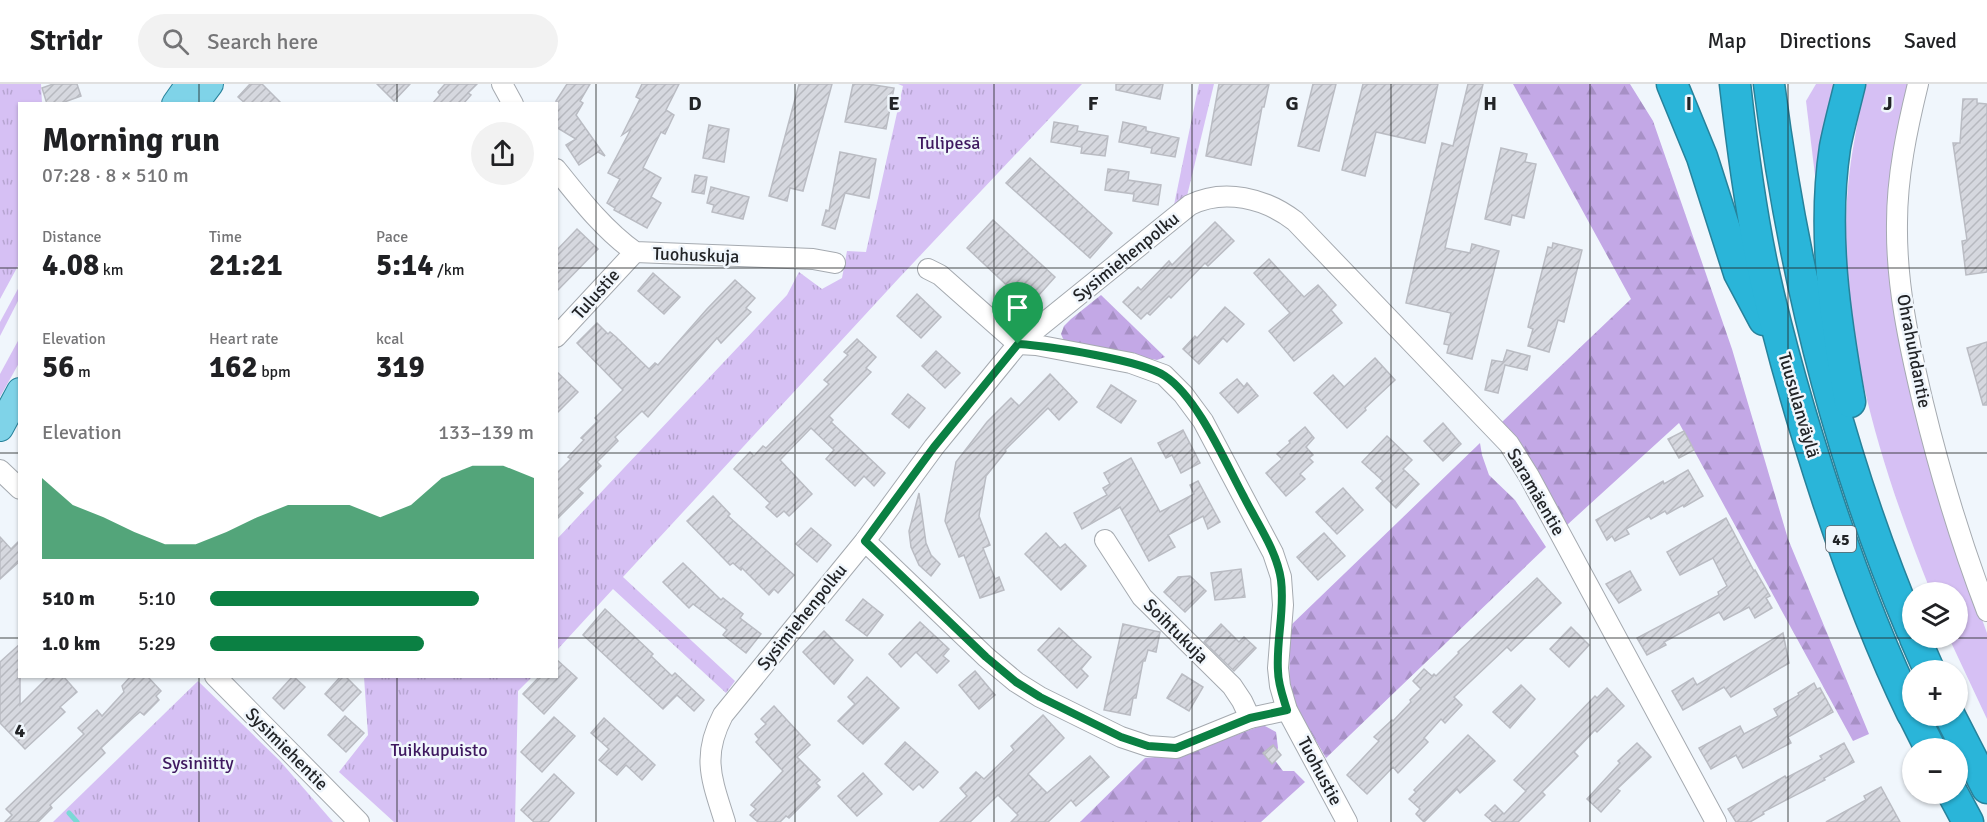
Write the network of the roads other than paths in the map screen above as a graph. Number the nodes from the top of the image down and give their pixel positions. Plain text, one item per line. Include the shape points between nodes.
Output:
1 (189, 84) edge
2 (210, 84) edge
3 (502, 84) edge
4 (1672, 84) edge
5 (1735, 84) edge
6 (1769, 84) edge
7 (1850, 84) edge
8 (1918, 84) edge
9 (176, 102) edge
10 (196, 102) edge
11 (512, 102) edge
12 (558, 171) edge
13 (1217, 196) joint
14 (635, 252) junction
15 (835, 263) dead end
16 (928, 269) dead end
17 (558, 335) edge
18 (1018, 344) junction
19 (1786, 360) junction
20 (18, 395) edge
21 (0, 428) edge
22 (0, 470) edge
23 (18, 487) edge
24 (1105, 540) dead end
25 (865, 541) junction
26 (1877, 543) junction
27 (1902, 606) edge
28 (1987, 611) edge
29 (217, 678) edge
30 (1902, 689) edge
31 (1287, 710) junction
32 (1250, 718) junction
33 (1955, 726) edge
34 (1987, 788) edge
35 (1958, 804) edge
36 (359, 822) edge
37 (725, 822) edge
38 (1347, 822) edge
39 (1716, 822) edge
40 (1968, 822) edge

1 - 9 main road
2 - 10 main road
3 - 11 street
4 - 19 highway via 1702,157 1739,273
5 - 19 highway, Tuusulanväylä / 45 via 1763,268
6 - 26 highway, Tuusulanväylä / 45 via 1787,209 1818,353
7 - 26 highway via 1835,147 1830,257 1840,348
8 - 28 street, Ohrahuhdantie via 1908,123 1896,221 1903,304 1937,457
12 - 14 street, Tuohuskuja via 619,241
13 - 18 street, Sysimiehenpolku via 1190,206
13 - 39 street, Saramäentie via 1262,202 1295,221 1509,444
14 - 15 street, Tuohuskuja
14 - 17 street, Tulustie
16 - 18 street
18 - 25 street, Sysimiehenpolku via 934,447
18 - 31 street, Tuohustie via 1131,363 1164,375 1203,421 1273,553 1281,577 1278,669
19 - 30 highway, Tuusulanväylä / 45 via 1846,554
20 - 21 main road
22 - 23 street
24 - 32 street, Soihtukuja via 1142,597 1232,686
25 - 32 street via 1016,682 1121,737 1148,746 1176,748
25 - 37 street, Sysimiehenpolku via 723,715 714,732 709,764
26 - 27 highway, Tuusulanväylä / 45
29 - 36 street, Sysimiehentie
31 - 32 street
31 - 38 street, Tuohustie
33 - 34 highway
35 - 40 highway

